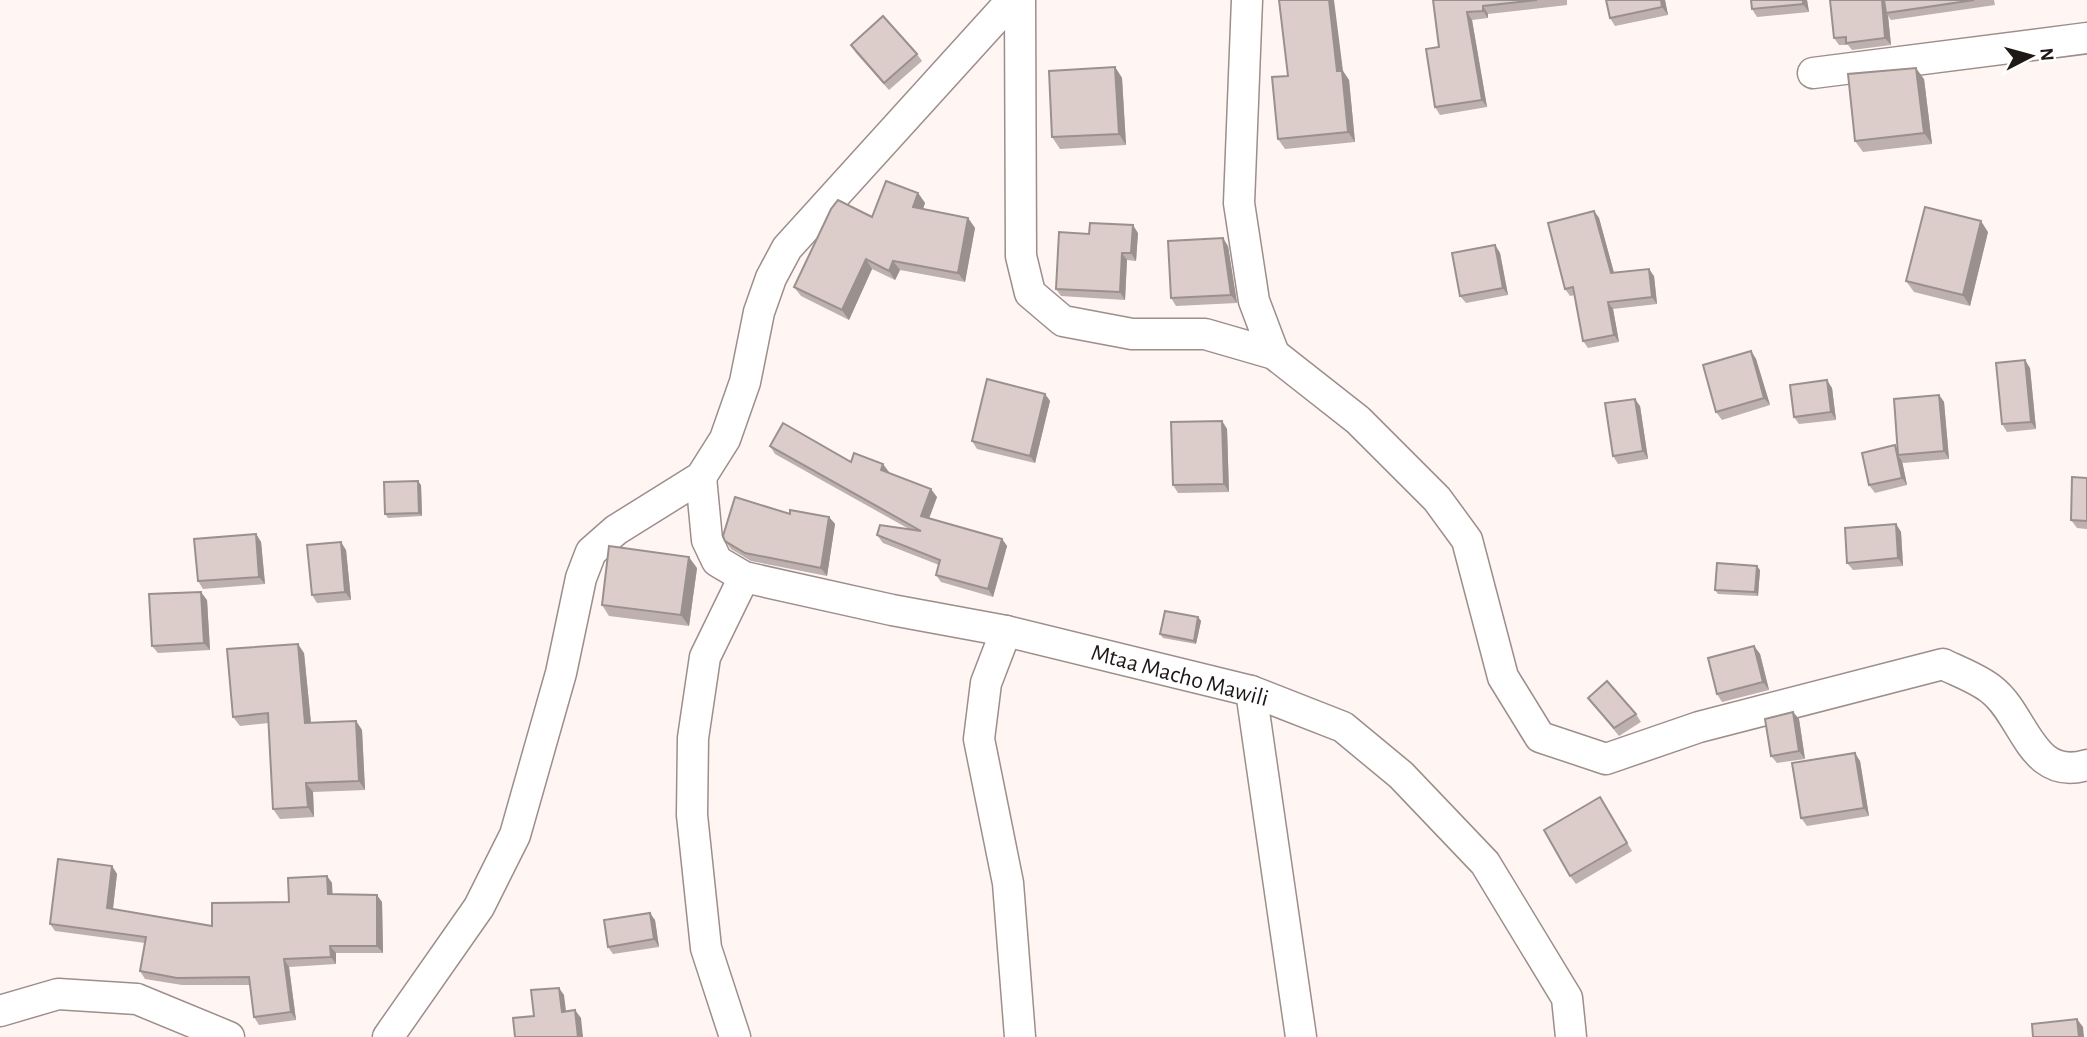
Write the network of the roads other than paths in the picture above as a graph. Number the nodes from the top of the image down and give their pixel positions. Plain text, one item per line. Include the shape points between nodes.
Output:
1 (1012, 0) edge
2 (1020, 0) edge
3 (1247, 0) edge
4 (2087, 38) edge
5 (1813, 74) dead end
6 (1274, 354) junction
7 (701, 477) junction
8 (744, 577) junction
9 (1006, 631) junction
10 (1251, 691) junction
11 (2087, 765) edge
12 (0, 1011) edge
13 (229, 1037) edge
14 (388, 1037) edge
15 (735, 1037) edge
16 (1020, 1037) edge
17 (1301, 1037) edge
18 (1571, 1037) edge

1 - 7 street via 788,248 759,312 745,382 725,439
2 - 6 street via 1021,256 1030,293 1062,321 1132,334 1205,334
3 - 6 street via 1239,203 1254,301
4 - 5 street
6 - 11 street via 1358,420 1437,499 1467,540 1503,677 1540,737 1606,759 1699,727 1943,664 1993,690 2045,761 2073,769
7 - 8 street, Mtaa Macho Mawili via 707,540 717,561
7 - 14 street via 616,530 591,552 515,835 479,907
8 - 9 street, Mtaa Macho Mawili
8 - 15 street via 705,657 692,738 692,815 706,948
9 - 10 street, Mtaa Macho Mawili
9 - 16 street via 986,682 979,738 1008,883
10 - 17 street
10 - 18 street, Mtaa Macho Mawili via 1343,727 1401,775 1485,863 1567,998
12 - 13 street via 58,993 137,999

